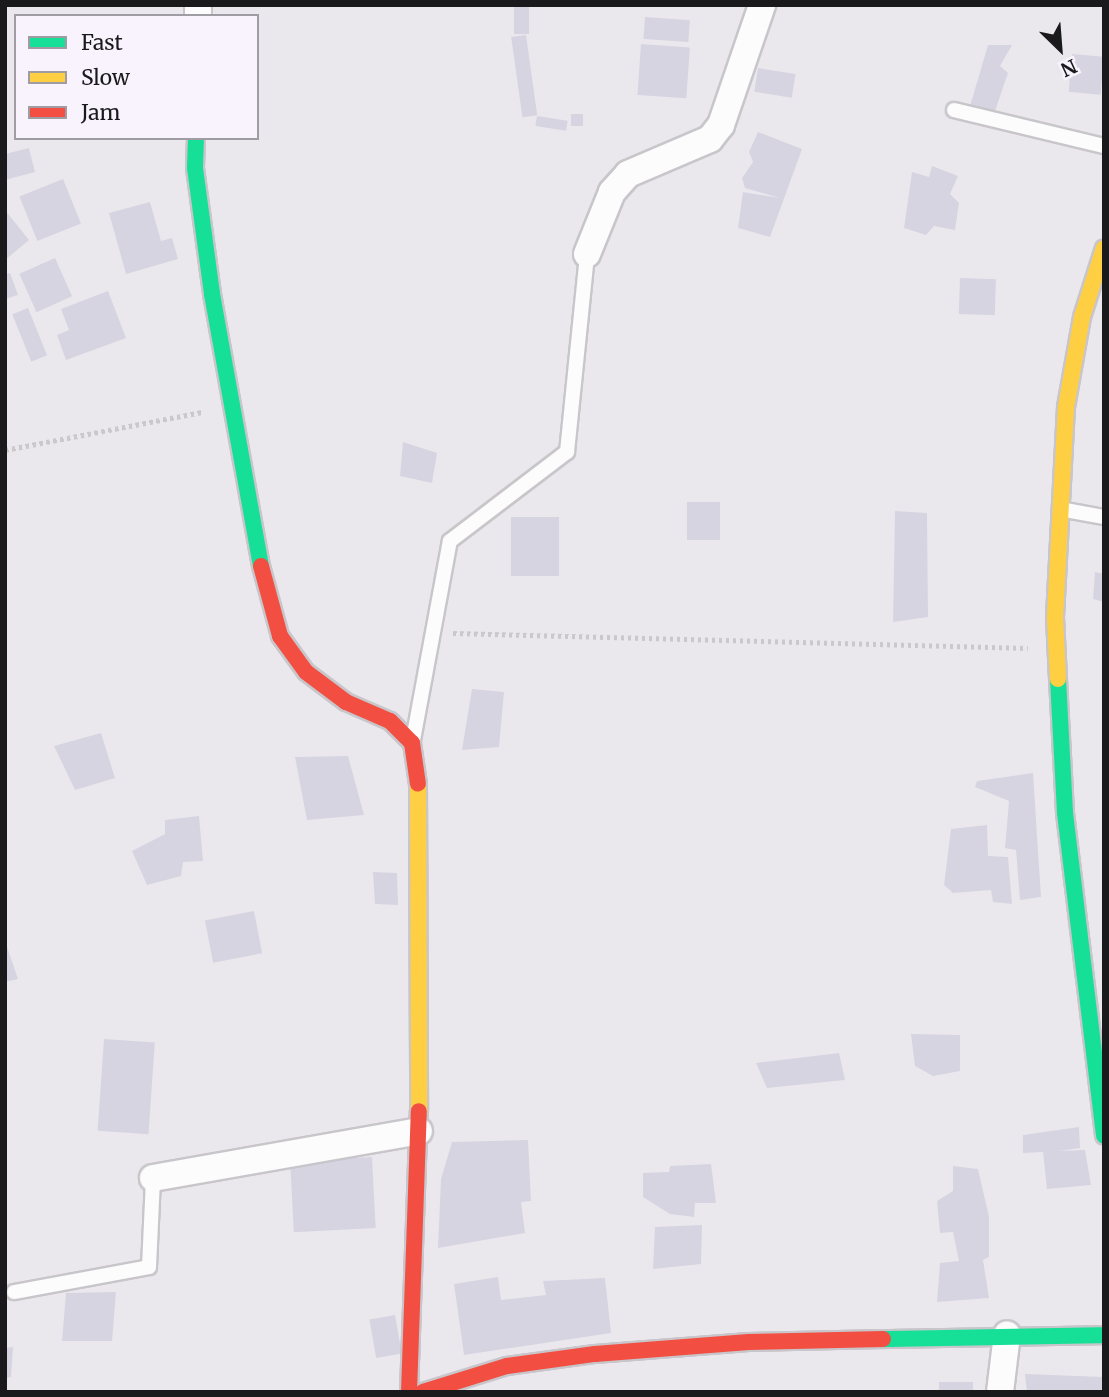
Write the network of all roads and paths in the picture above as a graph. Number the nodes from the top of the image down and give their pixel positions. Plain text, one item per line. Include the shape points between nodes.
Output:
1 (762, 5) edge
2 (954, 110) dead end
3 (196, 140) edge
4 (1104, 146) edge
5 (1104, 248) edge
6 (587, 254) joint
7 (232, 407) junction
8 (5, 450) edge
9 (1059, 509) junction
10 (1104, 517) edge
11 (433, 633) junction
12 (1057, 649) junction
13 (412, 743) junction
14 (1093, 985) edge
15 (419, 1131) junction
16 (1104, 1136) edge
17 (153, 1178) joint
18 (14, 1292) dead end
19 (1007, 1334) junction
20 (1104, 1335) edge
21 (409, 1392) edge
22 (423, 1392) edge
23 (1000, 1392) edge

1 - 6 street via 722,125 710,139 628,174 612,192
2 - 4 lane
3 - 7 street via 195,167 210,282
5 - 9 street via 1082,317 1066,407
6 - 11 lane via 567,452 450,541
7 - 8 path
7 - 13 street via 256,548 280,636 306,672 346,702 390,721
9 - 10 lane
9 - 12 street
11 - 12 path
11 - 13 lane
12 - 14 street via 1065,813
13 - 15 street via 418,769
14 - 16 street
15 - 17 street
15 - 21 street
17 - 18 lane via 149,1266
19 - 20 street
19 - 22 street via 749,1342 595,1354 507,1366
19 - 23 street

